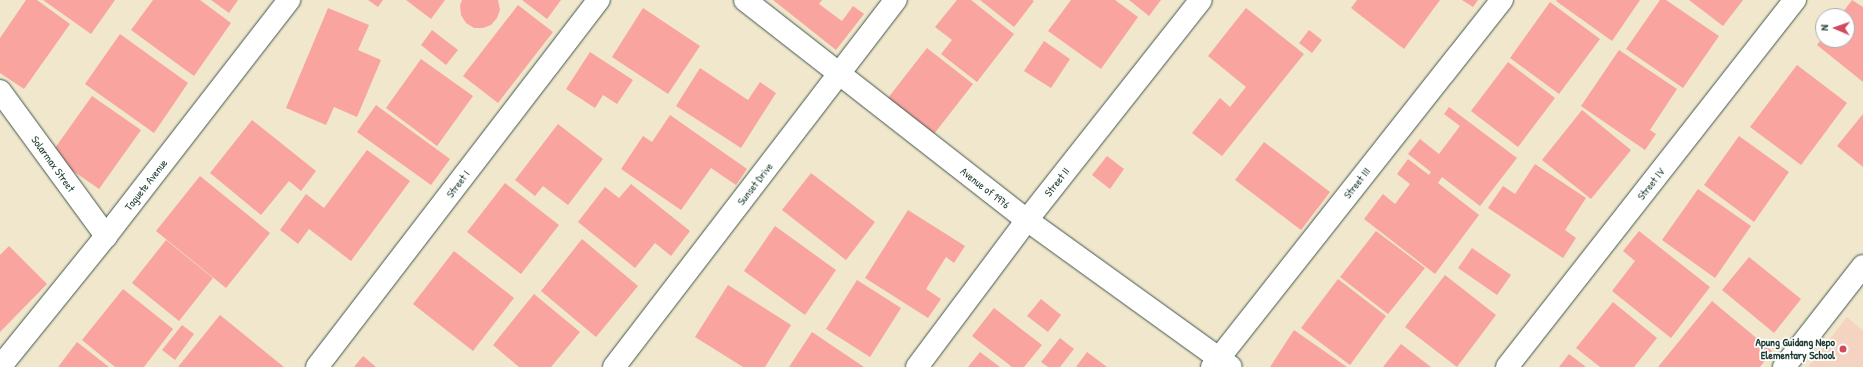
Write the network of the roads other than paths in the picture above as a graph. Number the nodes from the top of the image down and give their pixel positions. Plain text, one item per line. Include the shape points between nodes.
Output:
1 (289, 0) edge
2 (599, 0) edge
3 (745, 0) edge
4 (896, 0) edge
5 (1201, 0) edge
6 (1502, 0) edge
7 (1795, 0) edge
8 (840, 75) junction
9 (0, 91) edge
10 (1027, 220) junction
11 (106, 236) junction
12 (1863, 266) edge
13 (1221, 364) edge
14 (0, 367) edge
15 (318, 367) edge
16 (614, 367) edge
17 (917, 367) edge
18 (1507, 367) edge
19 (1784, 367) edge

1 - 11 street, Taguete Avenue
2 - 15 street, Street I
3 - 8 street, Avenue of 1976
4 - 8 street, Sunset Drive
5 - 10 street, Street II
6 - 13 street, Street III
7 - 18 street, Street IV
8 - 10 street, Avenue of 1976
8 - 16 street, Sunset Drive
9 - 11 street, Solarmax Street
10 - 13 street, Avenue of 1976
10 - 17 street, Street II
11 - 14 street, Taguete Avenue
12 - 19 street

